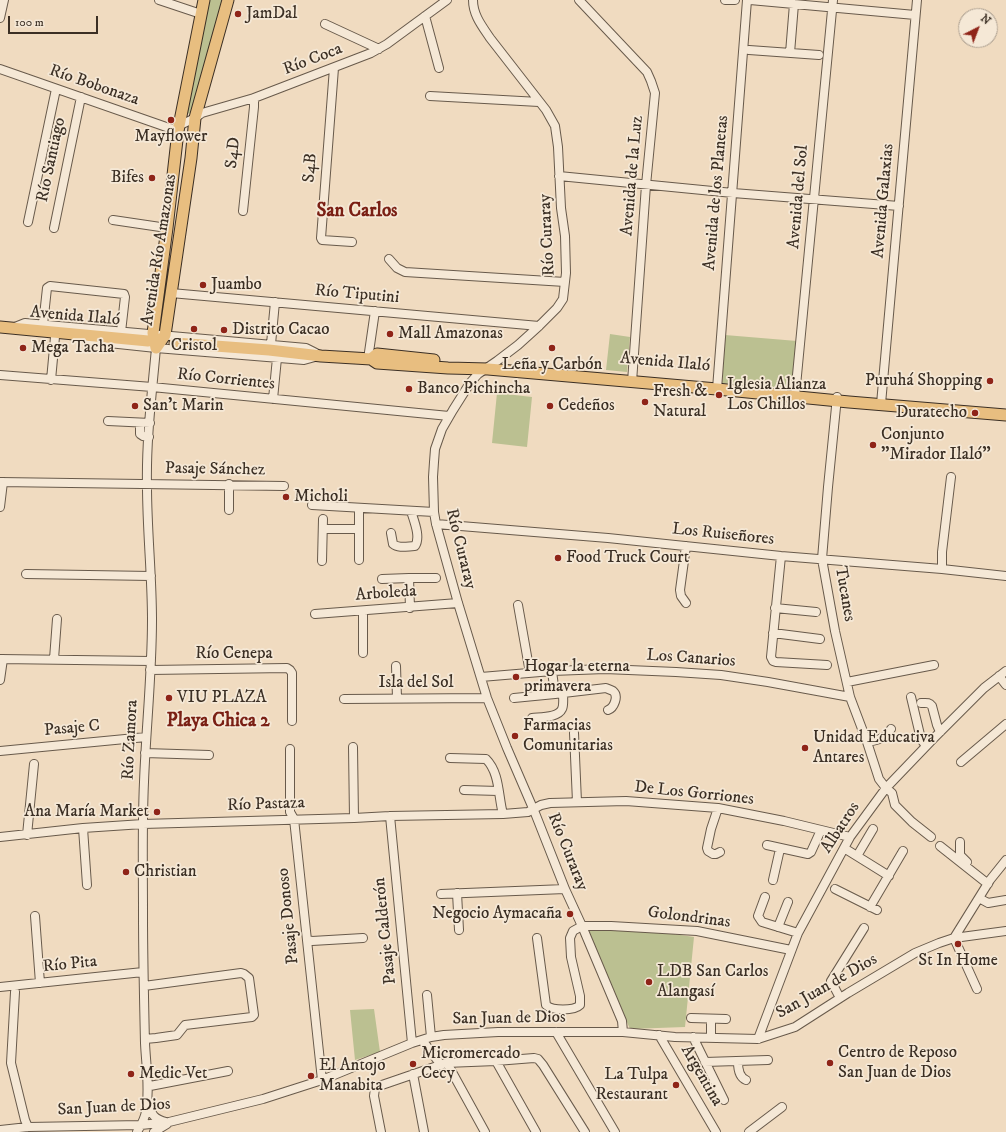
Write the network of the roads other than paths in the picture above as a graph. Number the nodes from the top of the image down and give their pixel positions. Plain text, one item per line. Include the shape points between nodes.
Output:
1 (4, 0) edge
2 (160, 0) edge
3 (204, 0) edge
4 (228, 0) edge
5 (447, 0) edge
6 (579, 0) edge
7 (725, 0) edge
8 (735, 0) edge
9 (748, 0) edge
10 (916, 0) edge
11 (471, 2) edge
12 (794, 4) junction
13 (833, 4) edge
14 (201, 14) junction
15 (915, 15) junction
16 (425, 16) junction
17 (0, 18) edge
18 (325, 24) dead end
19 (379, 49) junction
20 (749, 50) dead end
21 (790, 53) junction
22 (819, 55) dead end
23 (334, 68) junction
24 (439, 68) dead end
25 (0, 70) edge
26 (56, 89) junction
27 (430, 96) dead end
28 (81, 97) junction
29 (254, 98) junction
30 (540, 102) junction
31 (195, 118) junction
32 (179, 126) junction
33 (559, 176) junction
34 (646, 185) junction
35 (733, 193) junction
36 (814, 199) junction
37 (898, 206) junction
38 (243, 211) dead end
39 (113, 220) dead end
40 (28, 222) dead end
41 (54, 228) dead end
42 (167, 228) junction
43 (352, 242) dead end
44 (389, 260) dead end
45 (565, 282) junction
46 (172, 293) junction
47 (275, 302) junction
48 (374, 311) junction
49 (43, 325) junction
50 (539, 326) junction
51 (0, 327) edge
52 (12, 328) junction
53 (121, 332) junction
54 (165, 335) junction
55 (55, 337) junction
56 (152, 341) junction
57 (176, 343) dead end
58 (271, 344) junction
59 (321, 356) junction
60 (277, 358) junction
61 (369, 359) junction
62 (488, 367) junction
63 (0, 375) edge
64 (632, 379) junction
65 (52, 380) junction
66 (717, 387) junction
67 (152, 388) junction
68 (796, 395) junction
69 (273, 399) junction
70 (837, 399) junction
71 (881, 403) junction
72 (1006, 412) edge
73 (1006, 415) edge
74 (449, 416) junction
75 (108, 421) dead end
76 (140, 423) junction
77 (150, 423) junction
78 (148, 437) junction
79 (951, 477) dead end
80 (2, 482) edge
81 (147, 484) junction
82 (229, 484) junction
83 (284, 486) dead end
84 (312, 505) dead end
85 (0, 507) edge
86 (359, 508) junction
87 (229, 510) dead end
88 (411, 511) junction
89 (434, 512) junction
90 (323, 519) dead end
91 (436, 524) junction
92 (322, 529) junction
93 (359, 529) junction
94 (391, 533) dead end
95 (686, 546) junction
96 (781, 556) junction
97 (822, 559) junction
98 (359, 560) dead end
99 (322, 561) dead end
100 (942, 569) junction
101 (26, 574) dead end
102 (151, 576) junction
103 (1006, 576) edge
104 (409, 578) junction
105 (436, 578) dead end
106 (382, 579) dead end
107 (458, 603) junction
108 (686, 603) dead end
109 (518, 605) dead end
110 (410, 608) junction
111 (775, 608) junction
112 (363, 611) junction
113 (816, 612) dead end
114 (315, 614) dead end
115 (56, 619) dead end
116 (773, 633) junction
117 (820, 639) dead end
118 (363, 653) dead end
119 (1, 659) edge
120 (54, 659) junction
121 (151, 665) junction
122 (827, 665) dead end
123 (934, 665) dead end
124 (396, 666) dead end
125 (552, 671) junction
126 (1006, 671) edge
127 (530, 673) junction
128 (999, 676) junction
129 (481, 678) junction
130 (0, 680) edge
131 (847, 682) junction
132 (1006, 686) edge
133 (559, 694) junction
134 (850, 697) junction
135 (911, 697) dead end
136 (397, 698) junction
137 (488, 698) junction
138 (514, 698) dead end
139 (344, 699) dead end
140 (921, 703) dead end
141 (608, 710) dead end
142 (532, 718) dead end
143 (292, 722) dead end
144 (1006, 724) edge
145 (892, 729) dead end
146 (940, 732) junction
147 (574, 733) dead end
148 (146, 737) junction
149 (867, 742) junction
150 (926, 746) junction
151 (353, 747) dead end
152 (290, 749) dead end
153 (0, 751) edge
154 (145, 753) junction
155 (209, 755) dead end
156 (450, 758) dead end
157 (961, 762) dead end
158 (34, 764) dead end
159 (886, 788) junction
160 (464, 790) dead end
161 (498, 791) junction
162 (577, 802) junction
163 (533, 808) junction
164 (718, 808) junction
165 (503, 814) junction
166 (390, 816) junction
167 (354, 818) junction
168 (294, 819) junction
169 (143, 824) junction
170 (83, 828) junction
171 (873, 829) dead end
172 (821, 830) junction
173 (27, 835) junction
174 (0, 836) edge
175 (850, 837) junction
176 (931, 837) dead end
177 (960, 842) dead end
178 (767, 845) dead end
179 (940, 846) dead end
180 (780, 848) junction
181 (844, 848) junction
182 (903, 851) dead end
183 (720, 852) dead end
184 (857, 856) junction
185 (1006, 860) edge
186 (889, 876) junction
187 (773, 880) dead end
188 (989, 882) junction
189 (87, 885) dead end
190 (565, 889) junction
191 (835, 890) dead end
192 (457, 893) junction
193 (441, 894) dead end
194 (765, 897) dead end
195 (979, 898) junction
196 (1006, 900) edge
197 (788, 902) dead end
198 (35, 916) dead end
199 (582, 926) junction
200 (778, 927) junction
201 (864, 928) dead end
202 (459, 930) dead end
203 (1006, 931) edge
204 (798, 933) junction
205 (363, 938) dead end
206 (537, 938) dead end
207 (954, 938) junction
208 (307, 940) junction
209 (791, 950) junction
210 (143, 972) junction
211 (40, 983) junction
212 (144, 986) junction
213 (0, 987) edge
214 (978, 989) dead end
215 (15, 992) dead end
216 (428, 995) dead end
217 (840, 998) junction
218 (691, 1018) dead end
219 (711, 1019) junction
220 (726, 1019) dead end
221 (556, 1032) junction
222 (623, 1032) junction
223 (659, 1035) junction
224 (693, 1037) junction
225 (711, 1038) junction
226 (145, 1039) junction
227 (427, 1039) junction
228 (758, 1039) junction
229 (412, 1043) junction
230 (768, 1060) dead end
231 (496, 1061) junction
232 (705, 1062) junction
233 (738, 1062) junction
234 (444, 1064) junction
235 (228, 1071) dead end
236 (413, 1074) junction
237 (148, 1075) junction
238 (322, 1080) junction
239 (746, 1080) dead end
240 (150, 1086) junction
241 (724, 1100) dead end
242 (782, 1107) dead end
243 (146, 1109) junction
244 (169, 1122) junction
245 (114, 1126) junction
246 (130, 1126) junction
247 (28, 1127) junction
248 (141, 1128) edge
249 (0, 1130) edge
250 (123, 1132) edge
251 (154, 1132) edge
252 (380, 1132) edge
253 (424, 1132) edge
254 (485, 1132) edge
255 (536, 1132) edge
256 (585, 1132) edge
257 (615, 1132) edge
258 (716, 1132) edge
259 (749, 1132) edge

1 - 17 street
2 - 14 street
3 - 14 main road, Avenida Río Amazonas
4 - 31 main road, Avenida Río Amazonas
5 - 16 street, Río Coca
6 - 34 street, Avenida de la Luz via 647,72 651,81 654,99
7 - 8 street
9 - 12 street
9 - 35 street, Avenida de los Planetas
10 - 15 street, Avenida Galaxias
11 - 30 street, Río Curaray via 478,20 490,38
12 - 13 street
12 - 21 street
13 - 15 street
13 - 36 street, Avenida del Sol
14 - 32 main road, Avenida Río Amazonas
15 - 37 street, Avenida Galaxias
16 - 19 street, Río Coca
16 - 24 street
18 - 19 street
19 - 23 street, Río Coca
20 - 21 street
21 - 22 street
23 - 29 street, Río Coca
23 - 43 street, S4B via 321,238
25 - 26 street, Río Bobonaza
26 - 28 street, Río Bobonaza
26 - 40 street
27 - 30 street
28 - 32 street, Río Bobonaza via 172,129
28 - 41 street, Río Santiago
29 - 31 street, Río Coca via 209,110
29 - 38 street, S4D
30 - 33 street, Río Curaray via 555,126
31 - 32 street, Río Coca
31 - 46 main road, Avenida Río Amazonas
32 - 42 main road, Avenida Río Amazonas
33 - 34 street
33 - 45 street, Río Curaray via 565,236
34 - 35 street
34 - 64 street, Avenida de la Luz
35 - 36 street
35 - 66 street, Avenida de los Planetas
36 - 37 street
36 - 68 street, Avenida del Sol
37 - 71 street, Avenida Galaxias
39 - 42 street
42 - 56 main road, Avenida Río Amazonas
44 - 45 street via 405,272
45 - 50 street, Río Curaray via 561,302
46 - 47 street, Río Tiputini
46 - 54 main road, Avenida Río Amazonas
47 - 48 street, Río Tiputini
47 - 58 street
48 - 50 street, Río Tiputini
48 - 61 street
49 - 52 street via 25,323
49 - 53 street
49 - 53 street via 47,288 50,286 124,294
50 - 62 street, Río Curaray
51 - 52 main road, Avenida Ilaló
52 - 55 street via 26,334
52 - 56 main road, Avenida Ilaló
53 - 56 street
54 - 56 main road, Avenida Río Amazonas
54 - 58 street
55 - 56 street
55 - 65 street
56 - 60 street
56 - 67 street, Río Zamora
57 - 59 main road, Avenida Ilaló
58 - 59 street via 306,348
59 - 60 street via 304,360
59 - 61 main road, Avenida Ilaló
60 - 69 street
61 - 62 main road, Avenida Ilaló via 377,363
62 - 64 main road, Avenida Ilaló
62 - 74 street, Río Curaray via 470,383
63 - 65 street, Río Corrientes
64 - 66 main road, Avenida Ilaló
65 - 67 street, Río Corrientes
66 - 68 main road, Avenida Ilaló
67 - 69 street, Río Corrientes
67 - 77 street, Río Zamora
68 - 70 main road, Avenida Ilaló
69 - 74 street, Río Corrientes
70 - 71 main road, Avenida Ilaló
70 - 97 street, Tucanes
71 - 72 main road, Avenida Ilaló
71 - 73 main road, Avenida Ilaló
74 - 89 street, Río Curaray via 435,449
75 - 76 street
76 - 77 street
76 - 78 street via 140,434
77 - 78 street, Río Zamora
78 - 81 street, Río Zamora
79 - 100 street
80 - 81 street, Pasaje Sánchez
80 - 85 street
81 - 82 street, Pasaje Sánchez
81 - 102 street, Río Zamora
82 - 83 street, Pasaje Sánchez
82 - 87 street
84 - 86 street
86 - 88 street
86 - 93 street
88 - 89 street
88 - 94 street via 418,538 415,546 395,546
89 - 91 street, Río Curaray
90 - 92 street
91 - 95 street, Los Ruiseñores
91 - 107 street, Río Curaray
92 - 93 street
92 - 99 street
93 - 98 street
95 - 96 street, Los Ruiseñores
95 - 108 street via 680,590 680,596
96 - 97 street, Los Ruiseñores
96 - 111 street
97 - 100 street, Los Ruiseñores
97 - 131 street, Tucanes
100 - 103 street, Los Ruiseñores
101 - 102 street
102 - 121 street, Río Zamora
104 - 105 street
104 - 106 street
104 - 110 street
107 - 110 street, Arboleda
107 - 129 street, Río Curaray
109 - 127 street
110 - 112 street, Arboleda
111 - 113 street
111 - 116 street
112 - 114 street, Arboleda
112 - 118 street
115 - 120 street
116 - 117 street
116 - 122 street via 771,657 776,662
119 - 120 street, Río Cenepa
119 - 130 street
120 - 121 street, Río Cenepa
121 - 143 street, Río Cenepa via 287,668 292,673
121 - 148 street, Río Zamora
123 - 131 street
124 - 136 street
125 - 127 street, Los Canarios
125 - 133 street
125 - 134 street, Los Canarios via 605,669 721,675
126 - 128 street, Albatros
127 - 129 street, Los Canarios
128 - 132 street
128 - 146 street, Albatros
129 - 137 street, Río Curaray
131 - 134 street, Tucanes
133 - 138 street
133 - 141 street via 606,688 612,690 616,698 614,705
133 - 142 street via 562,709 559,713
134 - 149 street, Tucanes
135 - 150 street via 921,739
136 - 137 street, Isla del Sol
136 - 139 street, Isla del Sol
137 - 163 street, Río Curaray
140 - 146 street via 932,706
144 - 157 street
145 - 149 street via 888,735
146 - 150 street, Albatros
147 - 162 street
148 - 153 street, Pasaje C
148 - 154 street, Río Zamora
149 - 159 street, Tucanes via 879,779
150 - 159 street, Albatros
151 - 167 street
152 - 168 street, Pasaje Donoso via 290,812
154 - 155 street
154 - 169 street, Río Zamora
156 - 161 street via 486,759 494,772
158 - 173 street
159 - 175 street, Albatros
159 - 176 street, Tucanes via 892,793 893,803 897,808
160 - 161 street
161 - 165 street
162 - 163 street, De Los Gorriones via 550,803
162 - 164 street, De Los Gorriones via 626,801
163 - 165 street, Río Pastaza via 528,812
163 - 190 street, Río Curaray
164 - 172 street, De Los Gorriones
164 - 183 street via 707,848 713,854
165 - 166 street, Río Pastaza
166 - 167 street, Río Pastaza
166 - 229 street, Pasaje Calderón
167 - 168 street, Río Pastaza
168 - 169 street, Río Pastaza
168 - 208 street, Pasaje Donoso
169 - 170 street, Río Pastaza
169 - 210 street, Río Zamora
170 - 173 street, Río Pastaza
170 - 189 street
171 - 184 street
172 - 175 street, De Los Gorriones
172 - 180 street via 808,854
173 - 174 street, Río Pastaza
175 - 181 street, Albatros
177 - 188 street via 960,855
178 - 180 street
179 - 188 street
180 - 187 street
181 - 184 street
181 - 204 street, Albatros
182 - 186 street
184 - 186 street
185 - 188 street
186 - 191 street via 873,908
188 - 195 street
190 - 192 street
190 - 199 street, Río Curaray
192 - 193 street
192 - 202 street
194 - 200 street via 758,916 762,922
195 - 196 street via 988,903
195 - 207 street
197 - 200 street
198 - 211 street
199 - 206 street via 574,931 570,938 571,957 580,996 580,1005 576,1008 553,1009 546,1005
199 - 209 street, Golondrinas via 696,931
199 - 222 street, Río Curaray via 622,1021
200 - 204 street
201 - 217 street via 831,981
203 - 207 street, San Juan de Dios
204 - 209 street, Albatros
205 - 208 street
207 - 214 street
207 - 217 street, San Juan de Dios via 915,953
208 - 238 street, Pasaje Donoso
209 - 228 street, Albatros
210 - 211 street, Río Pita
210 - 212 street, Río Zamora
211 - 213 street, Río Pita
212 - 226 street, Río Zamora
212 - 226 street via 241,973 249,978 254,1015 185,1025 177,1035
215 - 247 street via 11,1063 24,1120
216 - 227 street
217 - 228 street, San Juan de Dios via 795,1027
218 - 219 street
219 - 220 street
219 - 225 street
221 - 222 street, San Juan de Dios
221 - 227 street, San Juan de Dios via 498,1032 444,1035
221 - 257 street
222 - 223 street, San Juan de Dios
223 - 224 street, San Juan de Dios
223 - 258 street, Argentina
224 - 225 street, San Juan de Dios
224 - 232 street
225 - 228 street, San Juan de Dios
226 - 237 street, Río Zamora
227 - 229 street, San Juan de Dios
227 - 234 street
229 - 238 street, San Juan de Dios
230 - 233 street
231 - 234 street
231 - 255 street
231 - 256 street via 538,1059
232 - 233 street
232 - 241 street
233 - 239 street via 740,1074
234 - 236 street
234 - 254 street
235 - 240 street
236 - 252 street via 375,1088
236 - 253 street
237 - 240 street
237 - 243 street, Río Zamora
238 - 244 street, San Juan de Dios via 263,1100
240 - 244 street via 151,1112 159,1120
242 - 259 street
243 - 246 street via 140,1120
243 - 248 street, Río Zamora
244 - 248 street, San Juan de Dios
244 - 251 street
245 - 246 street, San Juan de Dios
245 - 247 street, San Juan de Dios
245 - 250 street
246 - 248 street, San Juan de Dios
247 - 249 street, San Juan de Dios

